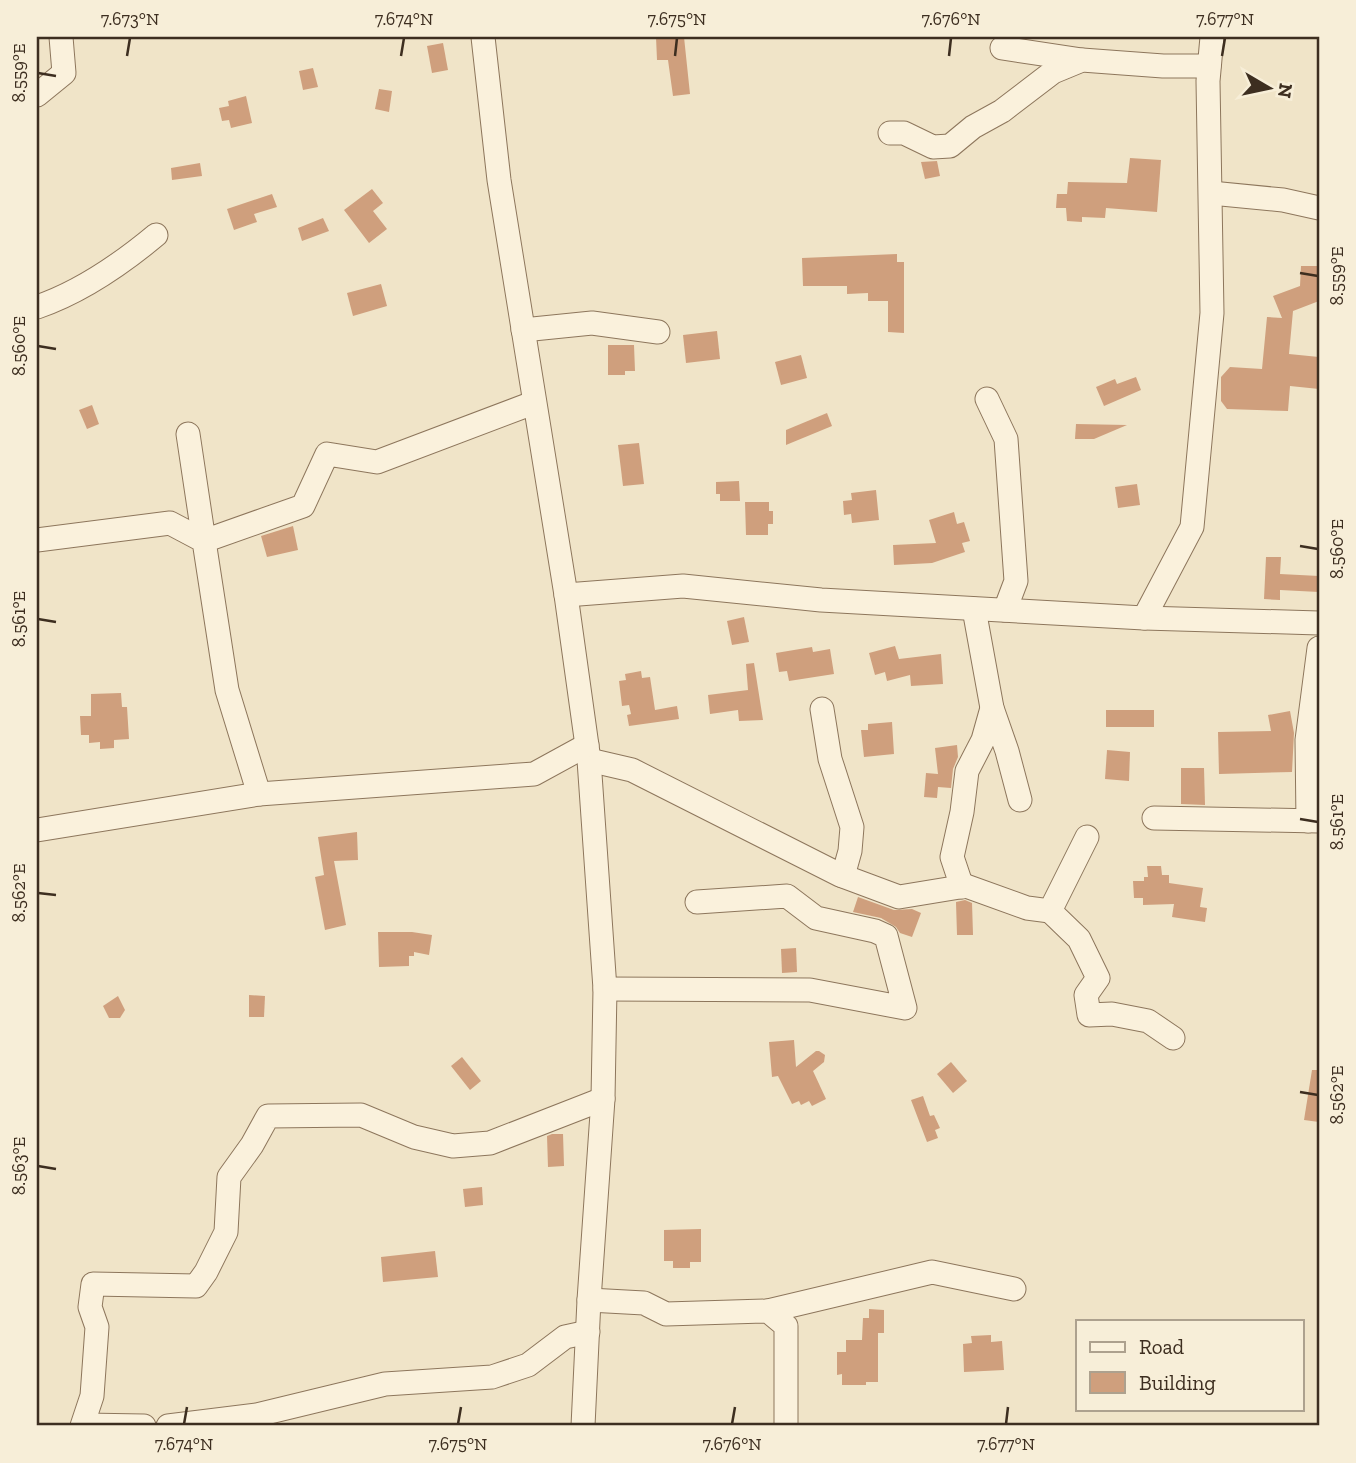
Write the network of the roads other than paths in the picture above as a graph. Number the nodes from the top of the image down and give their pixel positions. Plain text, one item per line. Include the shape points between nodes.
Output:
1 (61, 37) edge
2 (483, 37) edge
3 (1212, 37) edge
4 (1002, 48) dead end
5 (1082, 60) junction
6 (1209, 66) junction
7 (37, 95) edge
8 (890, 133) dead end
9 (1211, 193) junction
10 (1319, 208) edge
11 (156, 235) dead end
12 (37, 307) edge
13 (523, 330) junction
14 (658, 332) dead end
15 (987, 399) dead end
16 (533, 403) junction
17 (188, 434) dead end
18 (37, 540) edge
19 (204, 541) junction
20 (566, 595) junction
21 (974, 609) junction
22 (1005, 610) junction
23 (1144, 618) junction
24 (1319, 623) edge
25 (1319, 648) edge
26 (992, 708) junction
27 (822, 709) dead end
28 (588, 752) junction
29 (259, 794) junction
30 (1020, 800) dead end
31 (1154, 817) dead end
32 (1314, 821) edge
33 (37, 830) edge
34 (1087, 837) dead end
35 (843, 876) junction
36 (962, 887) junction
37 (696, 902) dead end
38 (1050, 911) junction
39 (605, 989) junction
40 (1173, 1038) dead end
41 (603, 1099) junction
42 (1014, 1289) dead end
43 (589, 1300) junction
44 (768, 1311) junction
45 (588, 1332) junction
46 (83, 1426) edge
47 (144, 1426) edge
48 (168, 1426) edge
49 (583, 1426) edge
50 (786, 1426) edge

1 - 7 street via 64,73
2 - 13 street
3 - 6 street
4 - 5 street
5 - 6 street
5 - 8 street via 1053,72 950,146 933,147 904,133
6 - 9 street
9 - 10 street
9 - 23 street via 1212,313 1192,527
11 - 12 street via 121,265
13 - 14 street via 592,323
13 - 16 street
15 - 22 street via 1006,439 1016,580
16 - 19 street via 377,462 327,454 303,506
16 - 20 street
17 - 19 street
18 - 19 street via 170,523
19 - 29 street via 227,690
20 - 21 street via 683,586
20 - 28 street
21 - 22 street
21 - 26 street
22 - 23 street
23 - 24 street
25 - 32 street via 1307,740
26 - 30 street
26 - 36 street via 967,771 952,857
27 - 35 street via 830,759 852,827
28 - 29 street via 534,774
28 - 35 street
28 - 39 street
29 - 33 street
31 - 32 street
34 - 38 street
35 - 36 street via 899,897
36 - 38 street
37 - 39 street via 786,896 816,918 886,936 905,1008 810,990
38 - 40 street via 1079,939 1098,978 1086,995 1089,1015 1148,1021
39 - 41 street
41 - 43 street
41 - 46 street via 490,1143 453,1146 414,1137 361,1115 268,1116 229,1177 226,1232 196,1286 93,1284 90,1307 97,1326 92,1396
42 - 44 street via 932,1272
43 - 44 street via 644,1303 666,1314
43 - 45 street
44 - 50 street via 786,1326
45 - 48 street via 565,1338 528,1365 492,1377 385,1384 257,1415
45 - 49 street
46 - 47 street

